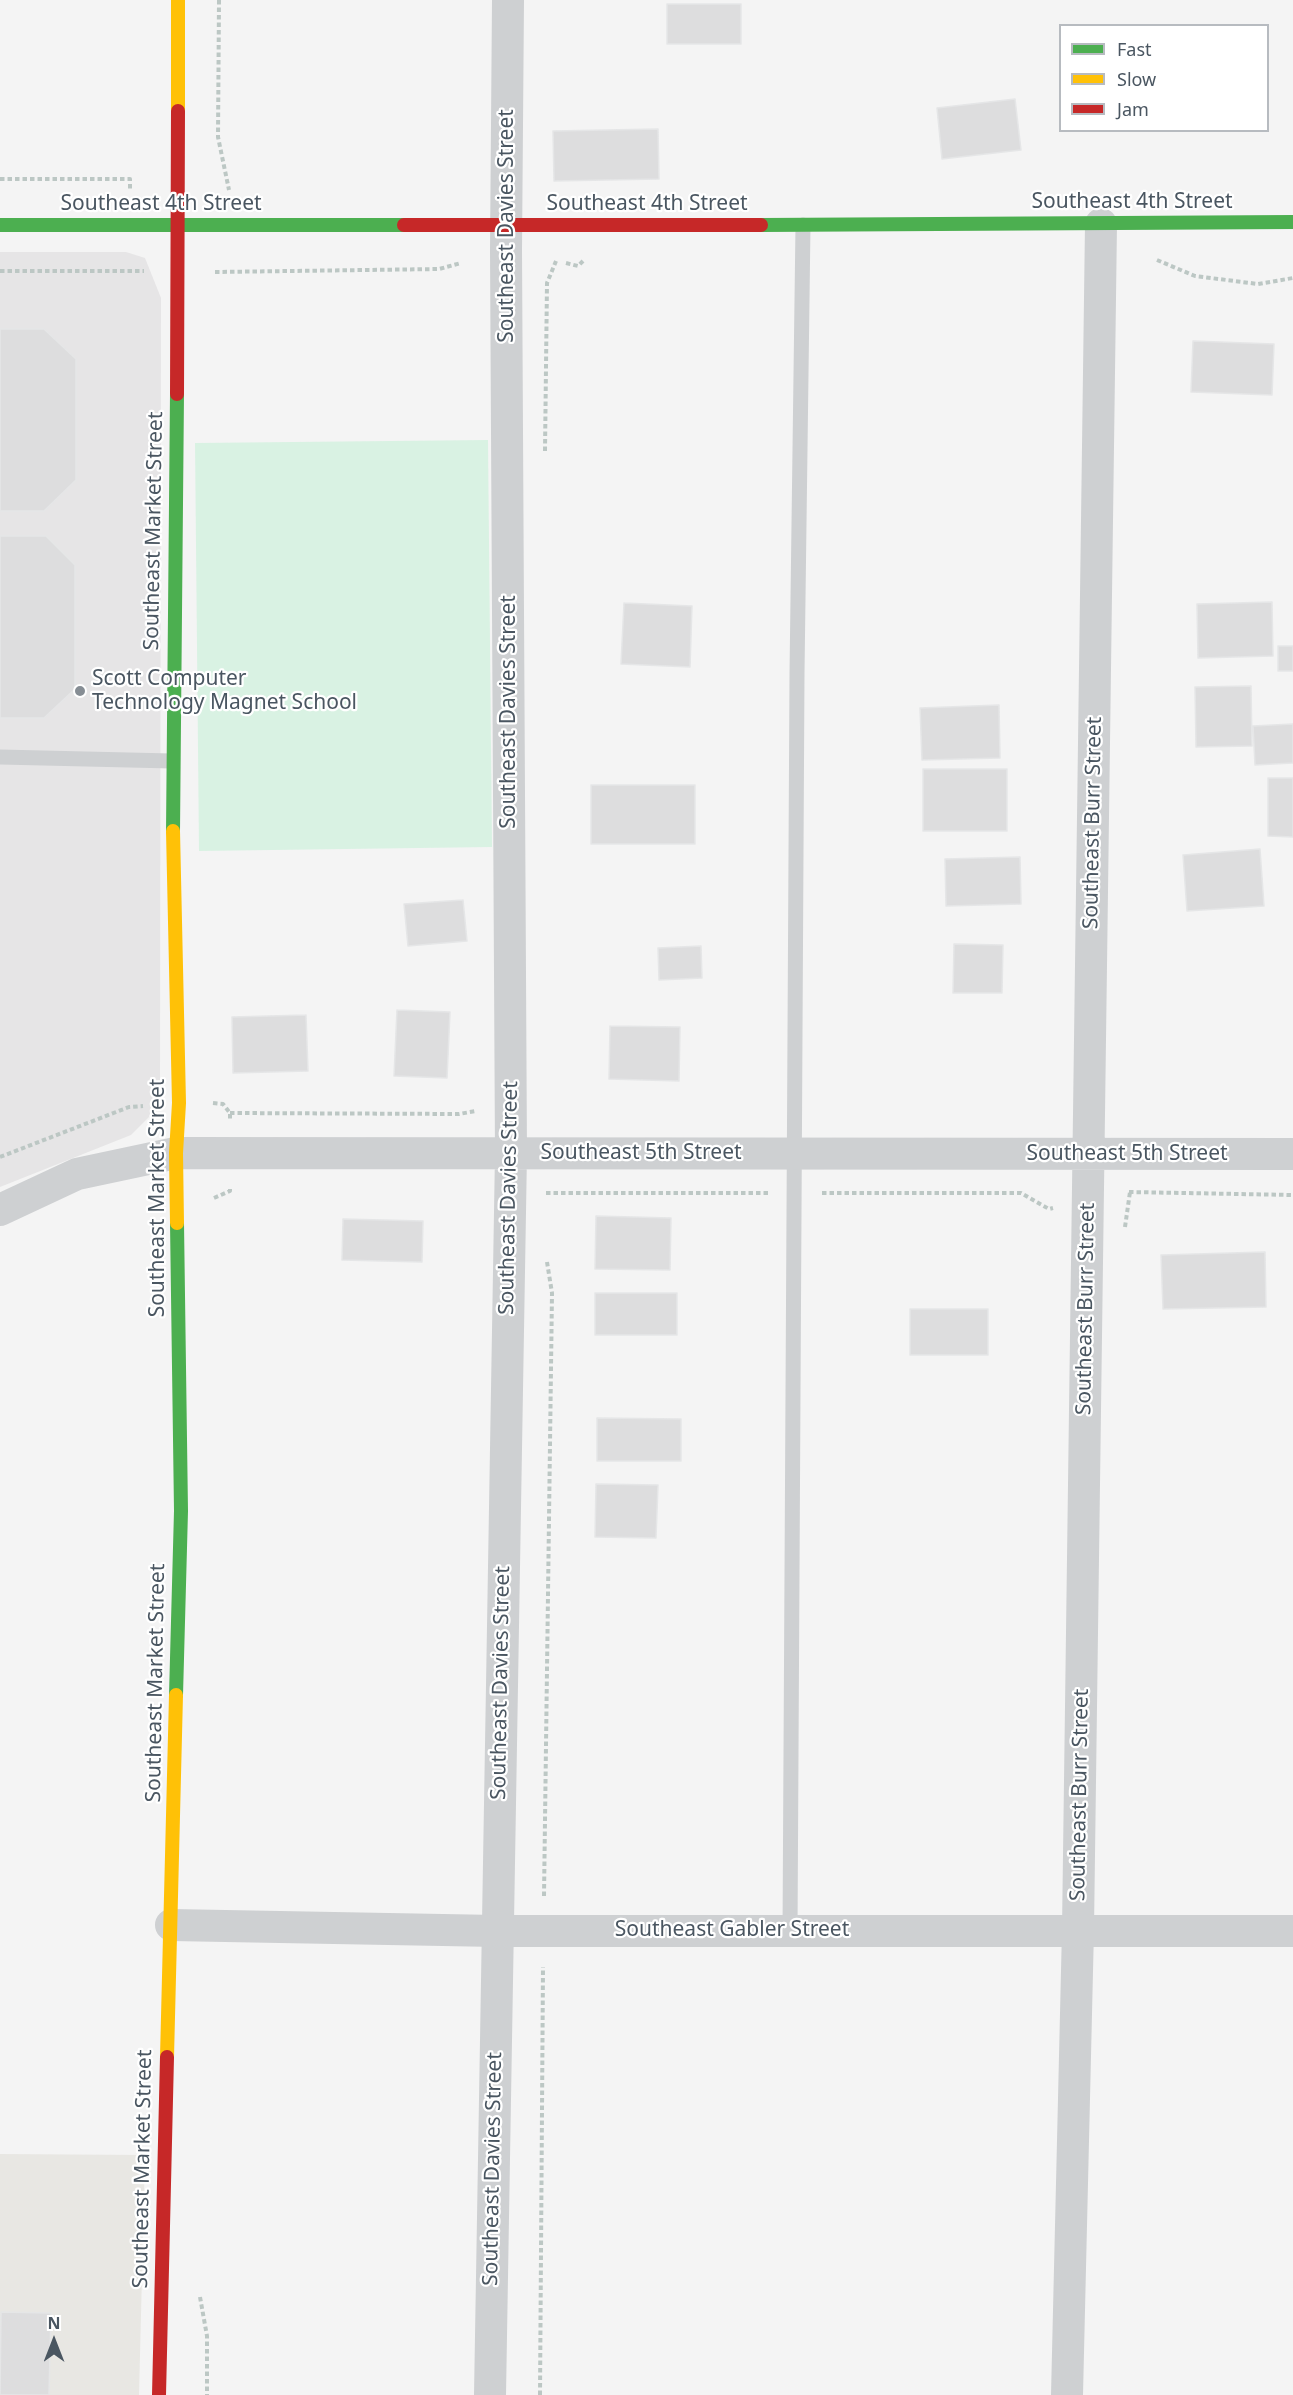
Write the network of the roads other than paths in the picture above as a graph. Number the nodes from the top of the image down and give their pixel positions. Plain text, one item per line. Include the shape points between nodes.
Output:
1 (178, 0) edge
2 (508, 0) edge
3 (1293, 222) edge
4 (1101, 224) junction
5 (0, 225) edge
6 (507, 225) junction
7 (803, 225) junction
8 (179, 226) junction
9 (0, 757) edge
10 (172, 761) junction
11 (176, 1153) junction
12 (511, 1153) junction
13 (795, 1154) junction
14 (1088, 1154) junction
15 (1293, 1154) edge
16 (0, 1210) edge
17 (171, 1925) junction
18 (1078, 1929) junction
19 (790, 1930) junction
20 (496, 1931) junction
21 (1293, 1931) edge
22 (159, 2395) edge
23 (490, 2395) edge
24 (1067, 2395) edge

1 - 8 street, Southeast Market Street
2 - 6 street, Southeast Davies Street
3 - 4 street, Southeast 4th Street
4 - 7 street, Southeast 4th Street
4 - 14 street, Southeast Burr Street
5 - 8 street, Southeast 4th Street
6 - 7 street, Southeast 4th Street
6 - 8 street, Southeast 4th Street
6 - 12 street, Southeast Davies Street
7 - 13 lane
8 - 10 street, Southeast Market Street
9 - 10 lane
10 - 11 street, Southeast Market Street via 179,1103
11 - 12 street, Southeast 5th Street
11 - 16 street, Southeast 5th Street via 77,1174
11 - 17 street, Southeast Market Street via 181,1511
12 - 13 street, Southeast 5th Street
12 - 20 street, Southeast Davies Street
13 - 14 street, Southeast 5th Street
13 - 19 lane
14 - 15 street, Southeast 5th Street
14 - 18 street, Southeast Burr Street
17 - 20 street, Southeast Gabler Street
17 - 22 street, Southeast Market Street
18 - 19 street, Southeast Gabler Street
18 - 21 street, Southeast Gabler Street
18 - 24 street, Southeast Burr Street
19 - 20 street, Southeast Gabler Street
20 - 23 street, Southeast Davies Street

